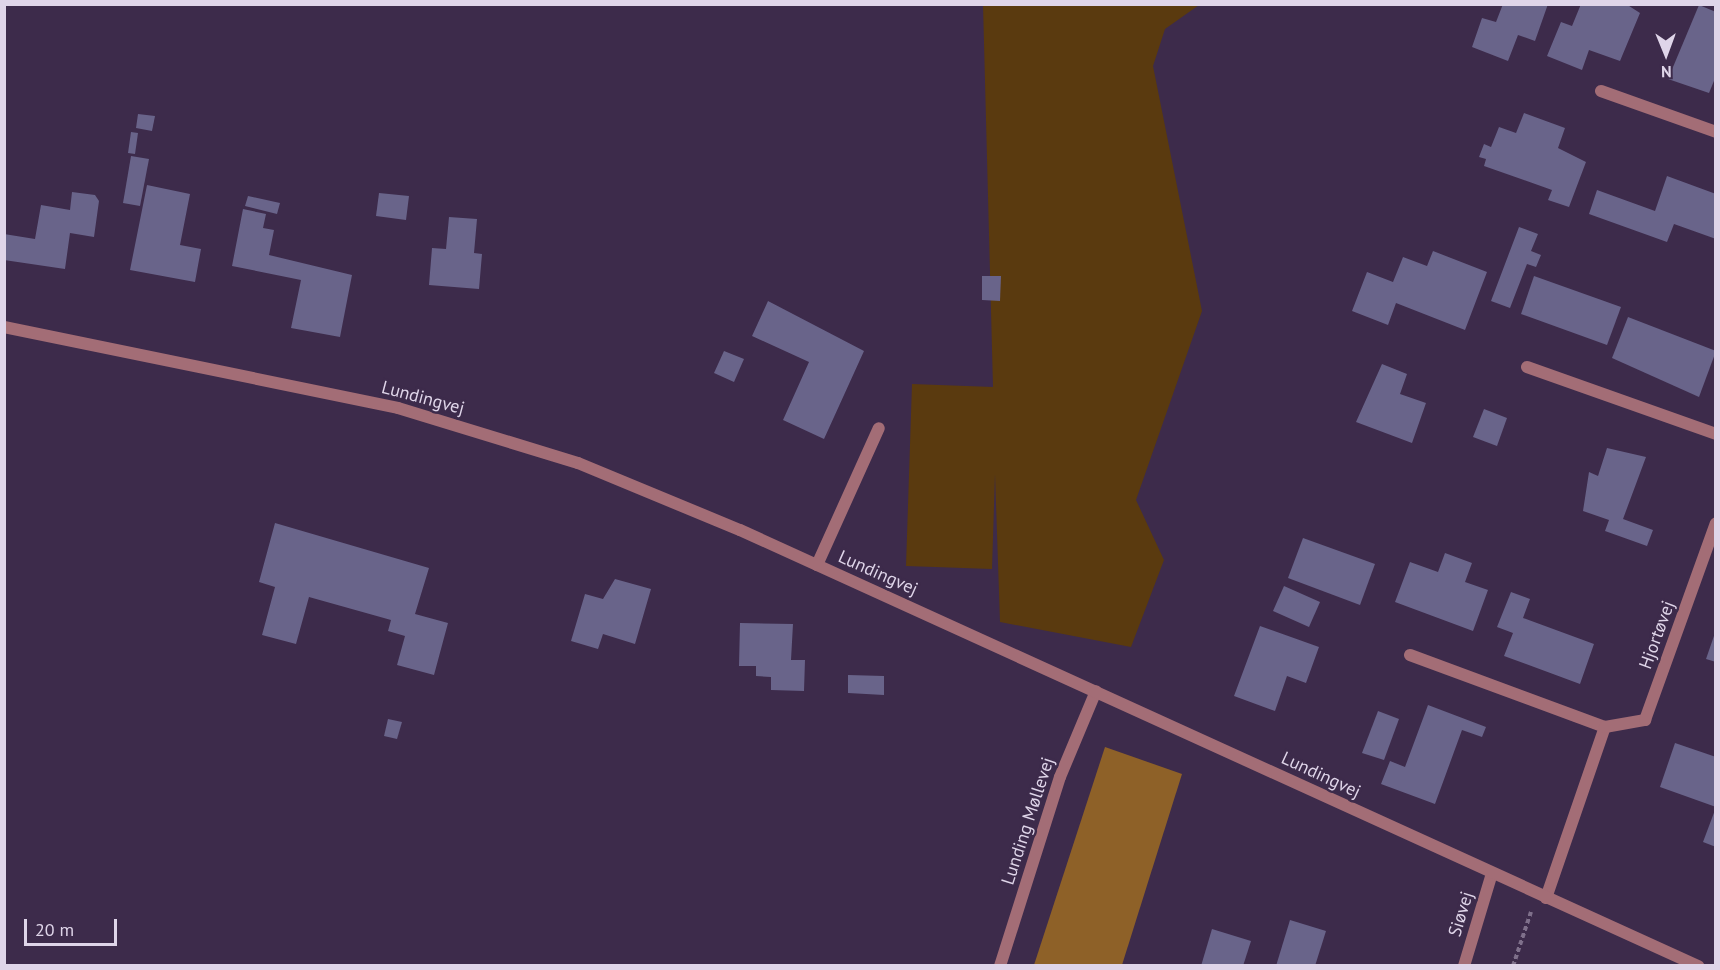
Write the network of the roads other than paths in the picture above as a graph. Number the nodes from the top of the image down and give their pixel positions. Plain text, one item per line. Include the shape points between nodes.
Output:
1 (1601, 91) dead end
2 (1716, 132) edge
3 (4, 327) edge
4 (1527, 367) dead end
5 (879, 428) dead end
6 (1716, 434) edge
7 (1716, 524) edge
8 (817, 565) junction
9 (1410, 655) dead end
10 (1096, 691) junction
11 (1605, 727) junction
12 (1492, 873) junction
13 (1541, 896) junction
14 (1000, 966) edge
15 (1464, 966) edge
16 (1698, 966) edge

1 - 2 street
3 - 8 street, Lundingvej via 398,408 578,463
4 - 6 street
5 - 8 street
7 - 11 street, Hjortøvej via 1645,720
8 - 10 street, Lundingvej
9 - 11 street
10 - 12 street, Lundingvej
10 - 14 street, Lunding Møllevej via 1060,777
11 - 13 street
12 - 13 street, Lundingvej
12 - 15 street, Siøvej
13 - 16 street, Lundingvej

